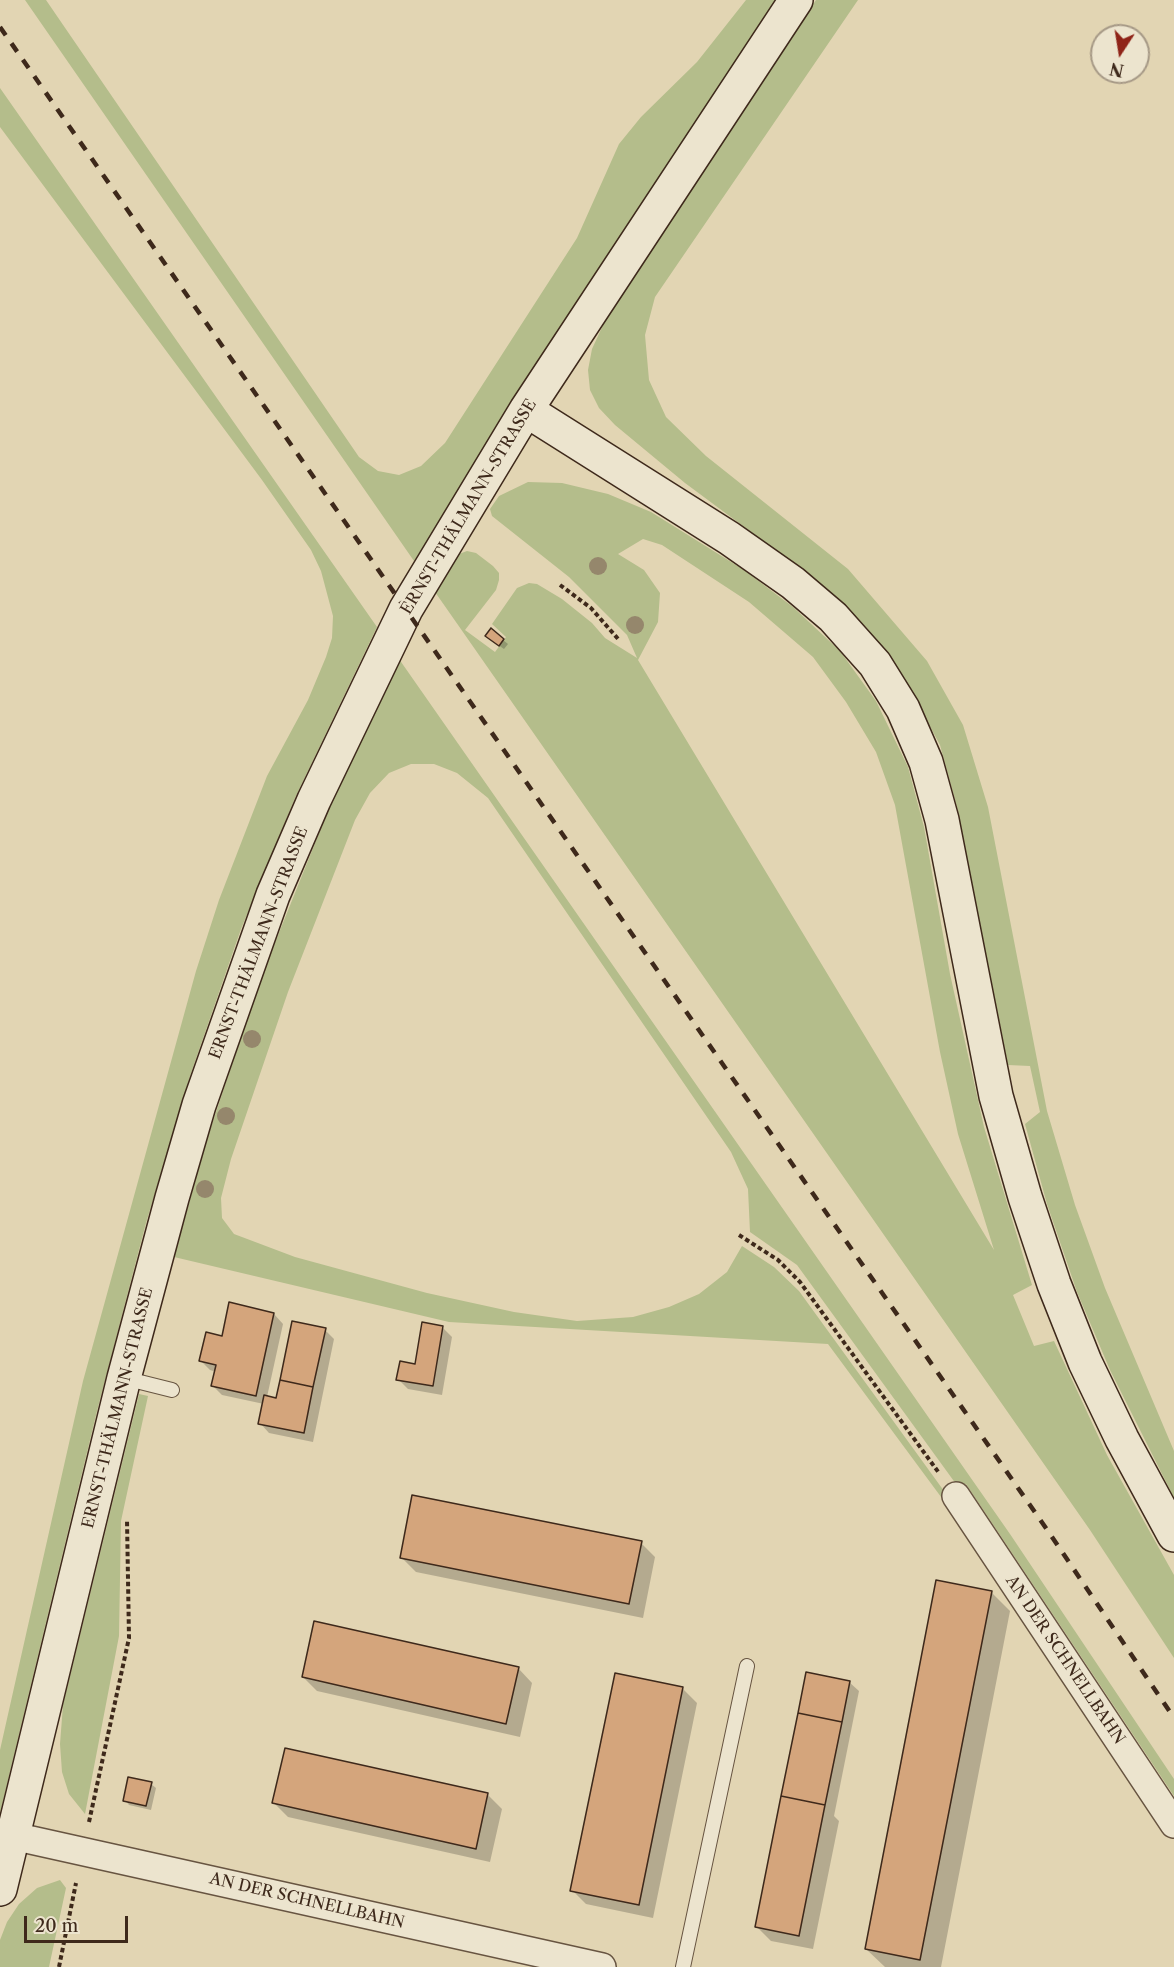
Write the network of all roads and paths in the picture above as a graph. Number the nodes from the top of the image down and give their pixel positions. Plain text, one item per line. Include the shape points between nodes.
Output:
1 (796, 0) edge
2 (526, 410) junction
3 (560, 585) dead end
4 (619, 640) dead end
5 (739, 1234) dead end
6 (124, 1378) junction
7 (172, 1390) dead end
8 (956, 1496) joint
9 (128, 1517) dead end
10 (1174, 1535) edge
11 (747, 1666) dead end
12 (1174, 1824) edge
13 (13, 1836) junction
14 (83, 1851) junction
15 (0, 1889) edge
16 (59, 1967) edge
17 (602, 1967) edge
18 (684, 1967) edge

1 - 2 main road, ERNST-THÄLMANN-STRASSE
2 - 6 main road, ERNST-THÄLMANN-STRASSE via 406,609 273,895 199,1105
2 - 10 main road via 793,583 833,617 875,664 903,709 926,762 942,820 996,1096 1025,1197 1085,1362
3 - 4 path via 591,608
5 - 8 path via 778,1260 800,1282
6 - 7 lane
6 - 13 main road, ERNST-THÄLMANN-STRASSE
8 - 12 street, AN DER SCHNELLBAHN
9 - 14 path via 129,1638
11 - 18 lane
13 - 14 street, AN DER SCHNELLBAHN
13 - 15 main road, ERNST-THÄLMANN-STRASSE
14 - 16 path
14 - 17 street, AN DER SCHNELLBAHN

